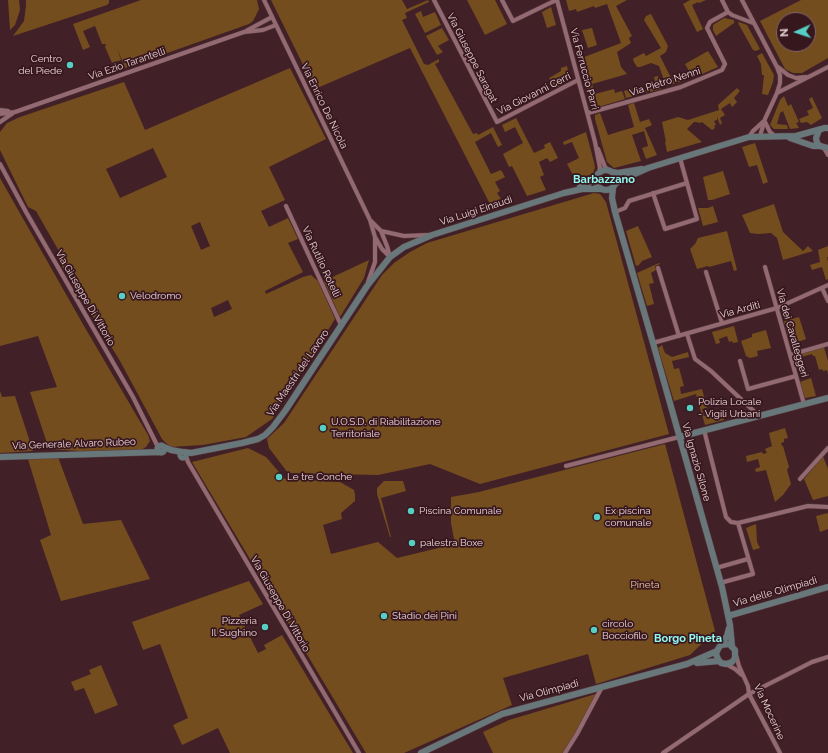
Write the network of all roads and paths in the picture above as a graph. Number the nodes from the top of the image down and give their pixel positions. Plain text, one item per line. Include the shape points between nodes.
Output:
1 (264, 0) edge
2 (434, 0) edge
3 (502, 0) edge
4 (557, 0) edge
5 (722, 0) edge
6 (742, 0) edge
7 (728, 12) junction
8 (272, 17) junction
9 (754, 23) junction
10 (276, 25) junction
11 (244, 32) junction
12 (777, 67) junction
13 (828, 67) edge
14 (808, 77) junction
15 (578, 80) junction
16 (777, 94) junction
17 (0, 110) edge
18 (15, 112) junction
19 (588, 113) junction
20 (0, 114) edge
21 (764, 121) junction
22 (0, 122) edge
23 (497, 122) joint
24 (825, 127) edge
25 (760, 136) junction
26 (775, 136) junction
27 (749, 137) junction
28 (783, 137) junction
29 (595, 142) junction
30 (824, 148) edge
31 (828, 155) edge
32 (680, 158) junction
33 (0, 164) edge
34 (648, 168) junction
35 (610, 171) junction
36 (598, 174) junction
37 (687, 183) junction
38 (614, 186) junction
39 (602, 190) junction
40 (571, 191) junction
41 (654, 192) junction
42 (286, 206) dead end
43 (615, 212) junction
44 (370, 220) junction
45 (381, 231) junction
46 (432, 235) junction
47 (375, 237) junction
48 (390, 257) junction
49 (765, 267) dead end
50 (658, 268) dead end
51 (706, 272) dead end
52 (828, 285) edge
53 (367, 286) junction
54 (822, 288) junction
55 (828, 301) edge
56 (777, 308) junction
57 (722, 323) junction
58 (341, 325) junction
59 (687, 334) junction
60 (679, 336) junction
61 (653, 343) junction
62 (828, 344) edge
63 (790, 355) junction
64 (740, 361) dead end
65 (796, 376) junction
66 (828, 398) edge
67 (804, 404) junction
68 (759, 416) junction
69 (704, 430) junction
70 (679, 437) junction
71 (160, 448) junction
72 (828, 448) edge
73 (185, 456) junction
74 (0, 457) edge
75 (566, 466) dead end
76 (800, 479) dead end
77 (828, 506) edge
78 (738, 523) junction
79 (748, 559) junction
80 (716, 568) junction
81 (720, 583) junction
82 (828, 587) edge
83 (728, 616) junction
84 (730, 625) junction
85 (721, 645) junction
86 (732, 646) junction
87 (717, 651) junction
88 (736, 655) junction
89 (828, 657) edge
90 (719, 661) junction
91 (687, 664) junction
92 (726, 664) junction
93 (744, 677) junction
94 (602, 687) junction
95 (750, 694) junction
96 (359, 753) edge
97 (421, 753) edge
98 (565, 753) edge
99 (663, 753) edge
100 (780, 753) edge

1 - 8 street, Via Enrico De Nicola
2 - 23 street, Via Giuseppe Saragat
3 - 4 street via 513,21
4 - 15 street, Via Ferruccio Parri
5 - 7 street
6 - 9 street
7 - 9 street
7 - 19 street, Via Pietro Nenni via 710,22 707,28 725,64 722,70 681,87
8 - 10 street, Via Enrico De Nicola
8 - 11 street
9 - 12 street
10 - 11 street via 263,30
10 - 44 street, Via Enrico De Nicola
11 - 18 street, Via Ezio Tarantelli
12 - 14 street via 796,78
12 - 16 street via 780,83
13 - 14 street
14 - 16 street
15 - 19 street, Via Ferruccio Parri
15 - 23 street, Via Giovanni Cerri
16 - 21 street
17 - 18 street
18 - 20 street
18 - 22 street
19 - 29 street, Via Ferruccio Parri
21 - 25 street
21 - 26 street
21 - 27 street
24 - 28 street via 796,136
24 - 30 street via 818,132 816,138 817,143
25 - 26 street
25 - 27 street
26 - 28 street
27 - 32 street
28 - 30 street
29 - 35 street, Via Ferruccio Parri via 605,167
29 - 36 street, Via Ferruccio Parri via 600,168
30 - 31 street
32 - 34 street
32 - 37 street
33 - 71 street, Via Giuseppe Di Vittorio
34 - 35 street via 618,173
34 - 38 street via 619,181
35 - 36 street
35 - 38 street via 616,178
36 - 39 street via 596,183
36 - 40 street, Via Luigi Einaudi via 589,183
37 - 41 street
37 - 41 street via 698,219 665,229
38 - 39 street
38 - 43 street, Via Ignazio Silone via 612,198
39 - 40 street, Via Luigi Einaudi
39 - 43 street, Via Ignazio Silone
40 - 46 street, Via Luigi Einaudi
41 - 43 street via 629,200 625,208
42 - 58 street, Via Rutilio Rotelli
43 - 61 street, Via Ignazio Silone
44 - 45 street
44 - 47 street
45 - 46 street via 404,236
45 - 48 street
46 - 48 street, Via Luigi Einaudi via 404,247
47 - 48 street
47 - 53 street via 375,262
48 - 53 street, Via Maestri del Lavoro
49 - 56 street, Via dei Cavalleggeri
50 - 60 street
51 - 57 street
52 - 54 street, Via Arditi
53 - 58 street, Via Maestri del Lavoro
54 - 55 street
54 - 56 street, Via Arditi
56 - 57 street, Via Arditi
56 - 63 street, Via dei Cavalleggeri
57 - 59 street, Via Arditi
58 - 73 street, Via Maestri del Lavoro via 285,412 266,435 251,441
59 - 60 street, Via Arditi
59 - 68 street via 695,359
60 - 61 street, Via Arditi
61 - 70 street, Via Ignazio Silone
62 - 63 street
63 - 65 street, Via dei Cavalleggeri
64 - 65 street via 748,389
65 - 67 street, Via dei Cavalleggeri
66 - 67 street
67 - 68 street
68 - 69 street
69 - 70 street
69 - 78 street via 726,517 731,522
70 - 75 street
70 - 80 street, Via Ignazio Silone
71 - 73 street, Via Maestri del Lavoro
71 - 74 street, Via Generale Alvaro Rubeo via 149,452
72 - 76 street
73 - 96 street, Via Giuseppe Di Vittorio
77 - 78 street via 808,506
78 - 79 street
79 - 80 street
79 - 81 street via 753,574
80 - 81 street, Via Ignazio Silone
81 - 83 street, Via Ignazio Silone
82 - 83 street, Via delle Olimpiadi
83 - 84 street, Via Ignazio Silone
84 - 85 street
84 - 86 street, Via Ignazio Silone
85 - 86 street
85 - 87 street
86 - 88 street
87 - 90 street
87 - 91 street, Via Olimpiadi
88 - 92 street via 734,660
88 - 93 street, Via Mocerine
89 - 95 street via 812,662
90 - 91 street, Via Olimpiadi
90 - 92 street
91 - 94 street, Via Olimpiadi
92 - 93 street, Via Mocerine
93 - 95 street, Via Mocerine
94 - 97 street, Via Olimpiadi via 502,714
94 - 98 street
95 - 99 street
95 - 100 street, Via Mocerine

